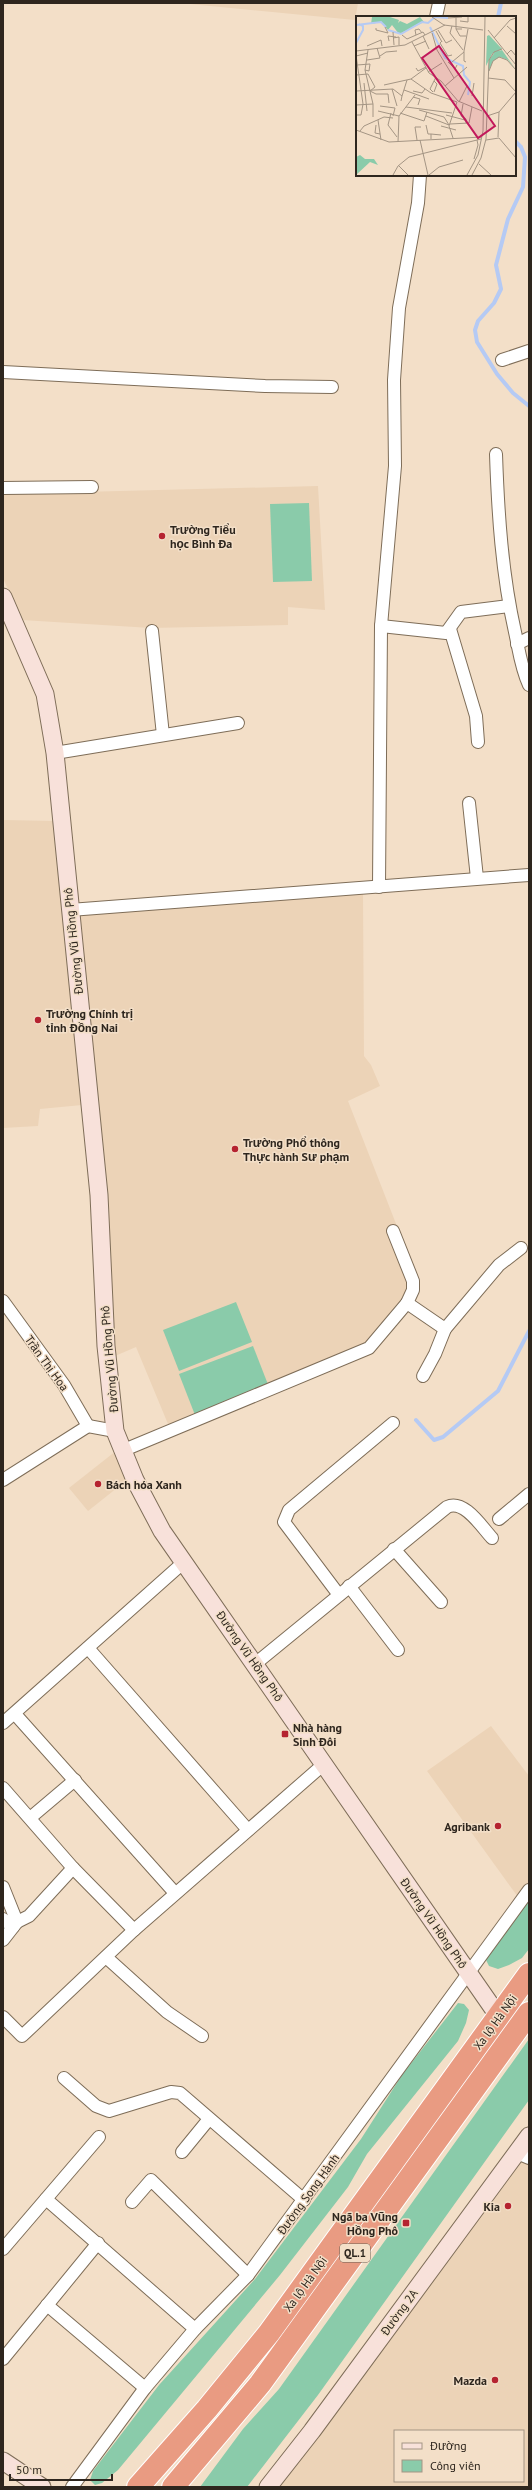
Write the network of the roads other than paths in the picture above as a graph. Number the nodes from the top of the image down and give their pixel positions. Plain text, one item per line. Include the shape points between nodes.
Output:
1 (439, 3) edge
2 (436, 16) edge
3 (420, 176) edge
4 (529, 351) edge
5 (502, 360) dead end
6 (3, 372) edge
7 (332, 387) dead end
8 (496, 454) dead end
9 (92, 487) dead end
10 (3, 488) edge
11 (3, 598) edge
12 (509, 606) junction
13 (381, 626) junction
14 (450, 629) junction
15 (152, 631) dead end
16 (529, 638) edge
17 (517, 644) junction
18 (529, 685) edge
19 (238, 723) dead end
20 (162, 736) junction
21 (478, 742) dead end
22 (55, 752) junction
23 (469, 803) dead end
24 (529, 875) edge
25 (476, 878) junction
26 (379, 887) junction
27 (70, 910) junction
28 (393, 1230) dead end
29 (522, 1248) dead end
30 (3, 1301) edge
31 (407, 1303) junction
32 (445, 1329) junction
33 (423, 1376) dead end
34 (393, 1423) dead end
35 (88, 1426) junction
36 (115, 1431) junction
37 (124, 1450) junction
38 (3, 1480) edge
39 (529, 1494) edge
40 (499, 1519) dead end
41 (492, 1538) dead end
42 (394, 1549) junction
43 (184, 1562) junction
44 (349, 1586) junction
45 (339, 1595) junction
46 (441, 1602) dead end
47 (88, 1648) junction
48 (398, 1650) dead end
49 (254, 1664) junction
50 (15, 1714) junction
51 (3, 1723) edge
52 (324, 1764) junction
53 (75, 1780) junction
54 (3, 1788) edge
55 (30, 1818) junction
56 (248, 1830) junction
57 (73, 1868) junction
58 (3, 1887) edge
59 (529, 1890) edge
60 (176, 1893) junction
61 (3, 1919) edge
62 (15, 1925) junction
63 (134, 1930) junction
64 (3, 1940) edge
65 (106, 1956) junction
66 (470, 1974) junction
67 (529, 1974) edge
68 (529, 2012) edge
69 (3, 2017) edge
70 (499, 2017) junction
71 (202, 2036) dead end
72 (64, 2078) dead end
73 (209, 2119) junction
74 (529, 2136) edge
75 (99, 2137) dead end
76 (182, 2152) dead end
77 (523, 2155) edge
78 (46, 2199) junction
79 (304, 2200) junction
80 (132, 2202) dead end
81 (98, 2243) junction
82 (3, 2249) edge
83 (248, 2275) junction
84 (47, 2305) junction
85 (195, 2329) junction
86 (3, 2359) edge
87 (145, 2388) junction
88 (3, 2461) edge
89 (42, 2487) edge
90 (72, 2487) edge
91 (138, 2487) edge
92 (173, 2487) edge
93 (268, 2487) edge

1 - 2 street
3 - 13 street via 418,203 399,308 394,380 395,466
4 - 5 street
6 - 7 street via 265,386
8 - 12 street via 498,517
9 - 10 street
11 - 22 street, Đường Vũ Hồng Phô via 45,694
12 - 14 street via 461,612 452,622
12 - 17 street
13 - 14 street via 441,633
13 - 26 street
14 - 21 street via 476,716
15 - 20 street
16 - 17 street
17 - 18 street
19 - 20 street
20 - 22 street
22 - 27 street, Đường Vũ Hồng Phô
23 - 25 street
24 - 25 street
25 - 26 street
26 - 27 street
27 - 36 street, Đường Vũ Hồng Phô via 99,1195 106,1346
28 - 31 street via 413,1281 413,1290
29 - 32 street via 499,1265
30 - 35 street, Trần Thị Hoa via 64,1385
31 - 32 street
31 - 37 street via 369,1348
32 - 33 street via 436,1354
34 - 45 street via 288,1510 284,1522
35 - 36 street
35 - 38 street
36 - 37 street, Đường Vũ Hồng Phô
37 - 43 street, Đường Vũ Hồng Phô via 151,1512
39 - 40 street
41 - 42 street via 462,1506 452,1504
42 - 44 street
42 - 46 street
43 - 47 street
43 - 49 street, Đường Vũ Hồng Phô
44 - 45 street
44 - 48 street
45 - 49 street
47 - 50 street
47 - 56 street
49 - 52 street, Đường Vũ Hồng Phô
50 - 51 street
50 - 53 street
52 - 56 street
52 - 66 street, Đường Vũ Hồng Phô
53 - 55 street
53 - 60 street
54 - 55 street
55 - 57 street
56 - 60 street
57 - 62 street via 29,1916
57 - 63 street
58 - 62 street
59 - 66 street, Đường Song Hành
60 - 63 street
61 - 62 street
62 - 64 street
63 - 65 street
65 - 69 street via 22,2036
65 - 71 street via 162,2008
66 - 70 street, Đường Vũ Hồng Phô
66 - 79 street, Đường Song Hành
67 - 70 highway, Xa lộ Hà Nội / QL.1
68 - 92 highway, Xa lộ Hà Nội / QL.1 via 260,2384
70 - 91 highway, Xa lộ Hà Nội / QL.1 via 269,2333 207,2409
72 - 73 street via 96,2106 110,2111 171,2092 180,2093
73 - 76 street
73 - 79 street
74 - 77 street, Đường 2A
75 - 78 street
77 - 93 street, Đường 2A
78 - 81 street
78 - 82 street
79 - 83 street, Đường Song Hành
80 - 83 street via 151,2180
81 - 84 street
81 - 85 street
83 - 85 street, Đường Song Hành
84 - 86 street
84 - 87 street
85 - 87 street, Đường Song Hành
87 - 90 street, Đường Song Hành
88 - 89 street

